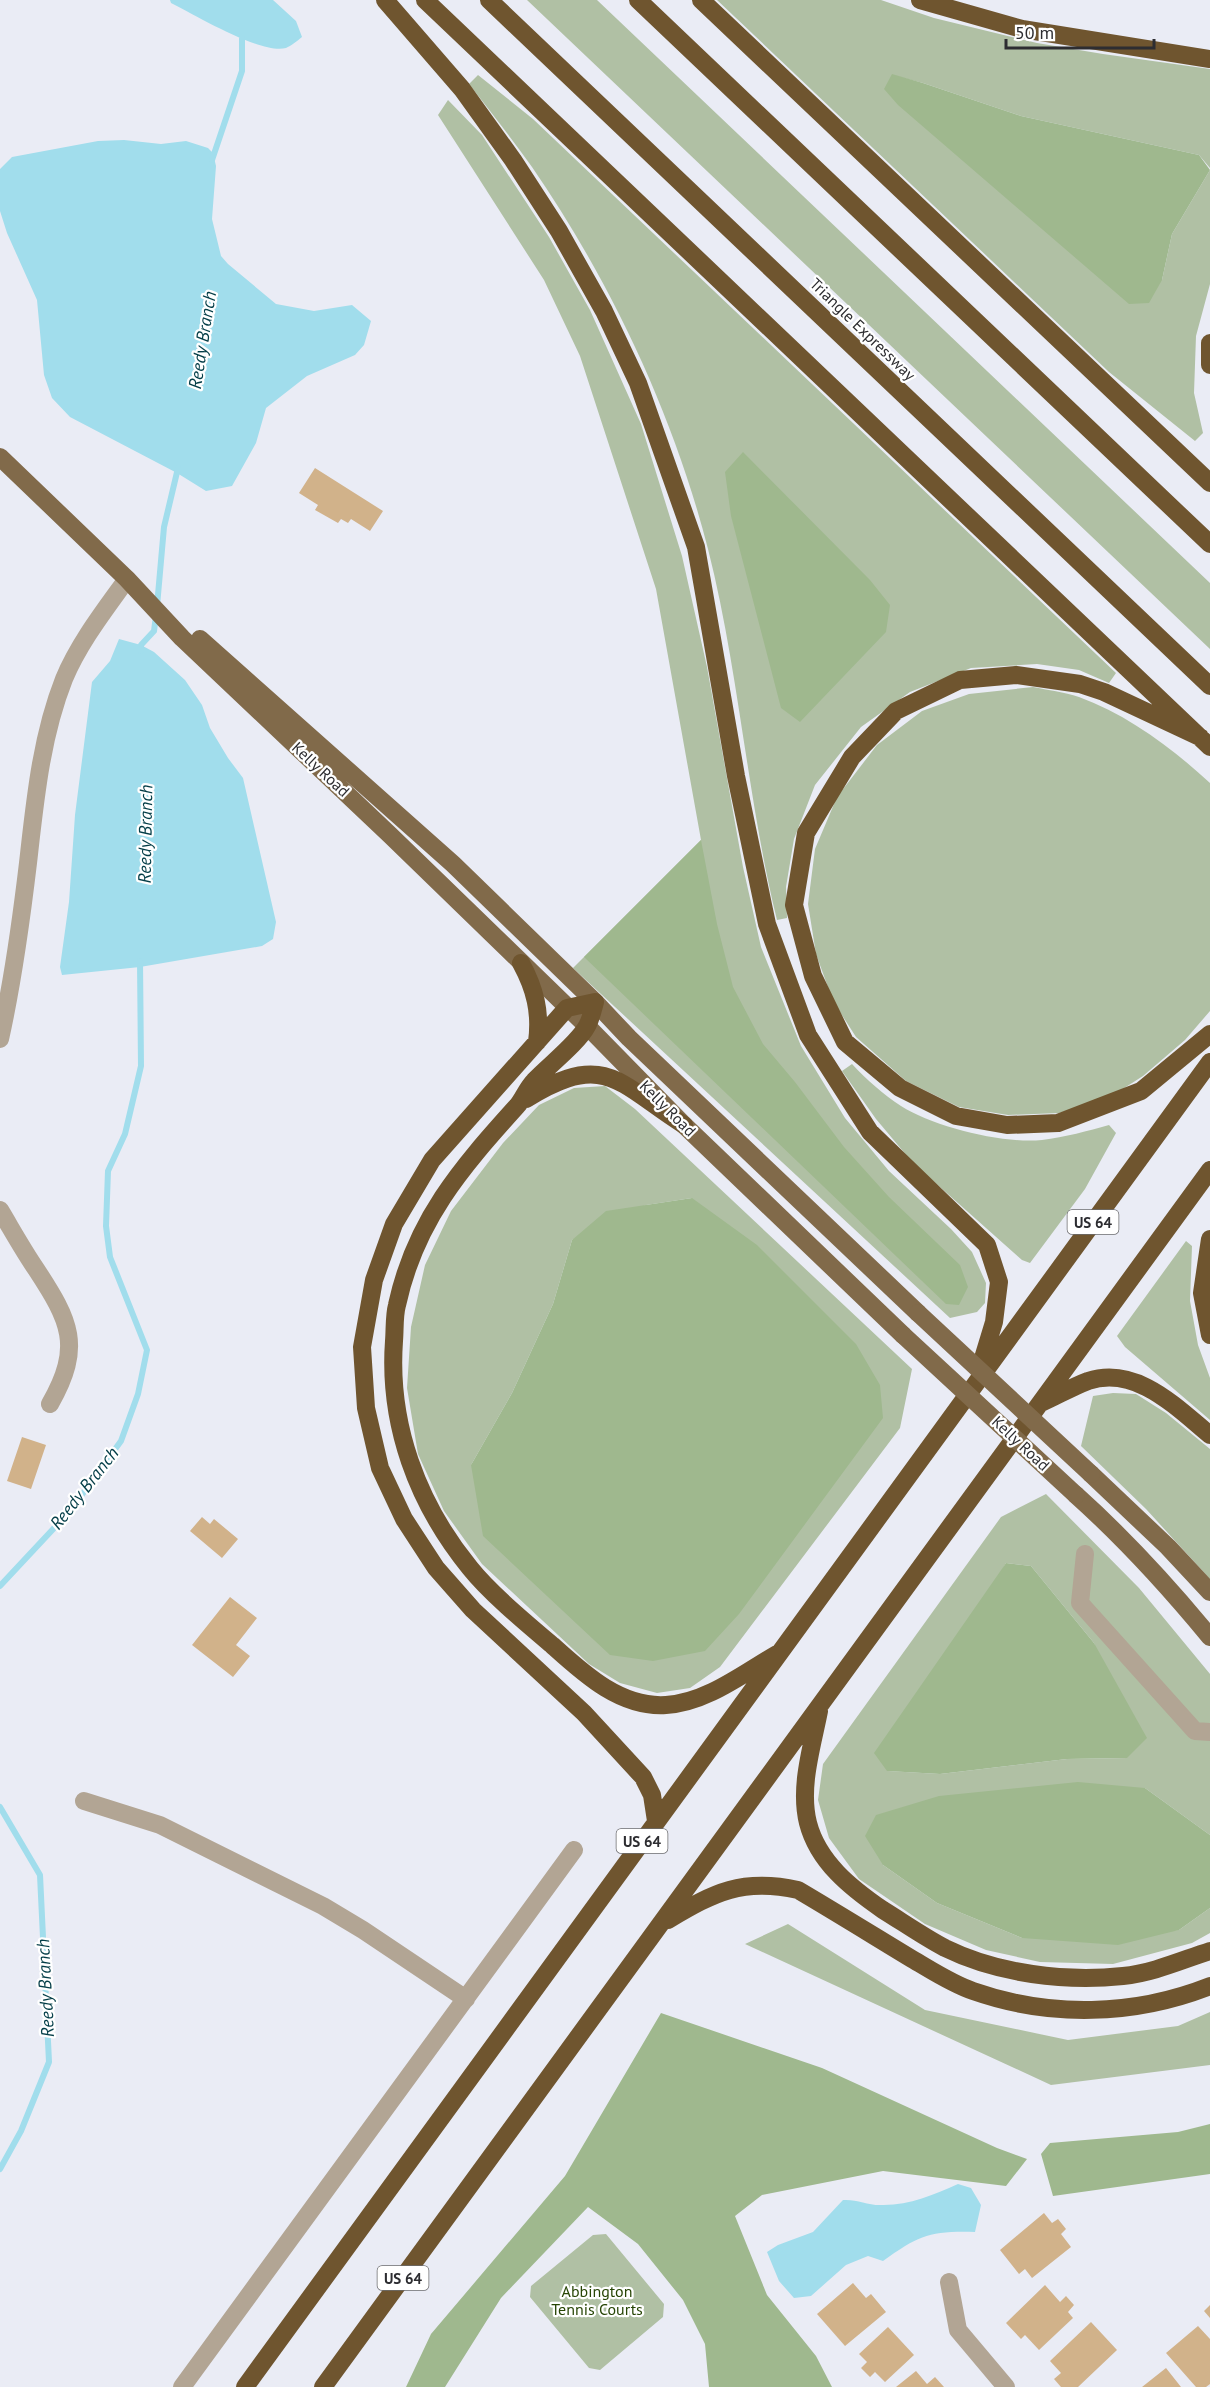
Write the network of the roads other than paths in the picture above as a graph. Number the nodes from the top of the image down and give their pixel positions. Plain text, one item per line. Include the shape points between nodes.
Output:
1 (385, 0) edge
2 (425, 0) edge
3 (489, 0) edge
4 (638, 0) edge
5 (701, 0) edge
6 (920, 0) edge
7 (1210, 59) edge
8 (1210, 343) edge
9 (1210, 365) edge
10 (0, 457) edge
11 (1210, 483) edge
12 (1210, 544) edge
13 (127, 579) junction
14 (1210, 686) edge
15 (1205, 742) edge
16 (521, 963) junction
17 (595, 1002) junction
18 (567, 1008) junction
19 (587, 1026) junction
20 (1210, 1034) edge
21 (0, 1039) edge
22 (537, 1042) junction
23 (1210, 1062) edge
24 (519, 1103) junction
25 (684, 1125) junction
26 (1210, 1170) edge
27 (0, 1210) edge
28 (1210, 1239) edge
29 (1210, 1335) edge
30 (976, 1381) junction
31 (50, 1404) dead end
32 (1040, 1404) junction
33 (1210, 1435) edge
34 (1085, 1554) dead end
35 (1210, 1592) edge
36 (1210, 1637) edge
37 (777, 1654) junction
38 (820, 1706) junction
39 (1210, 1732) edge
40 (84, 1801) dead end
41 (656, 1821) junction
42 (574, 1850) dead end
43 (661, 1924) junction
44 (1210, 1951) edge
45 (1210, 1986) edge
46 (466, 1999) junction
47 (949, 2282) dead end
48 (182, 2387) edge
49 (245, 2387) edge
50 (323, 2387) edge
51 (1006, 2387) edge

1 - 30 highway via 462,89 519,168 604,311 638,383 696,547 736,776 767,924 808,1035 870,1132 987,1245 999,1282 994,1322
2 - 15 highway
3 - 14 highway, Triangle Expressway
4 - 12 highway
5 - 11 highway
6 - 7 highway via 1022,29
8 - 9 highway
10 - 13 main road, Kelly Road
13 - 16 main road, Kelly Road via 182,638
13 - 17 main road, Kelly Road via 223,658 453,864
13 - 21 street via 86,638 64,680 53,717 39,770 20,930
15 - 20 highway via 1080,684 1016,675 960,680 896,711 852,757 806,833 795,905 813,976 845,1042 900,1088 956,1116 1007,1125 1058,1123 1141,1091
16 - 18 main road, Kelly Road
16 - 22 highway via 537,999
17 - 18 highway
17 - 19 highway
17 - 35 main road, Kelly Road, bridge via 918,1313 1091,1473
18 - 19 main road, Kelly Road
18 - 22 highway
19 - 24 highway via 531,1083
19 - 25 main road, Kelly Road
22 - 41 highway via 432,1160 394,1224 374,1280 362,1347 366,1408 381,1468 404,1519 436,1568 473,1610 584,1713 643,1777 652,1795
23 - 30 highway, US 64
24 - 25 highway via 567,1077 593,1073 620,1080
24 - 37 highway via 457,1174 427,1222 396,1307 392,1366 396,1404 414,1477 445,1534 471,1570 586,1675 609,1691 634,1701 665,1706 718,1688
25 - 36 main road, Kelly Road, bridge via 1139,1555
26 - 32 highway, US 64
27 - 31 street via 66,1321 69,1362
28 - 29 highway via 1202,1293
30 - 37 highway, US 64
32 - 33 highway via 1088,1381 1108,1377 1139,1383
32 - 38 highway, US 64
34 - 39 street via 1080,1603 1195,1731
37 - 41 highway, US 64
38 - 43 highway, US 64
38 - 44 highway via 804,1800 808,1824 819,1850 831,1867 865,1898 916,1932 984,1964 1072,1977 1124,1976
40 - 46 street via 160,1825 323,1906
41 - 49 highway, US 64
42 - 46 street
43 - 45 highway via 708,1896 746,1885 774,1885 798,1890 972,1991 1017,2002 1070,2011 1111,2010 1161,2002
43 - 50 highway, US 64
46 - 48 street
47 - 51 street via 958,2330

